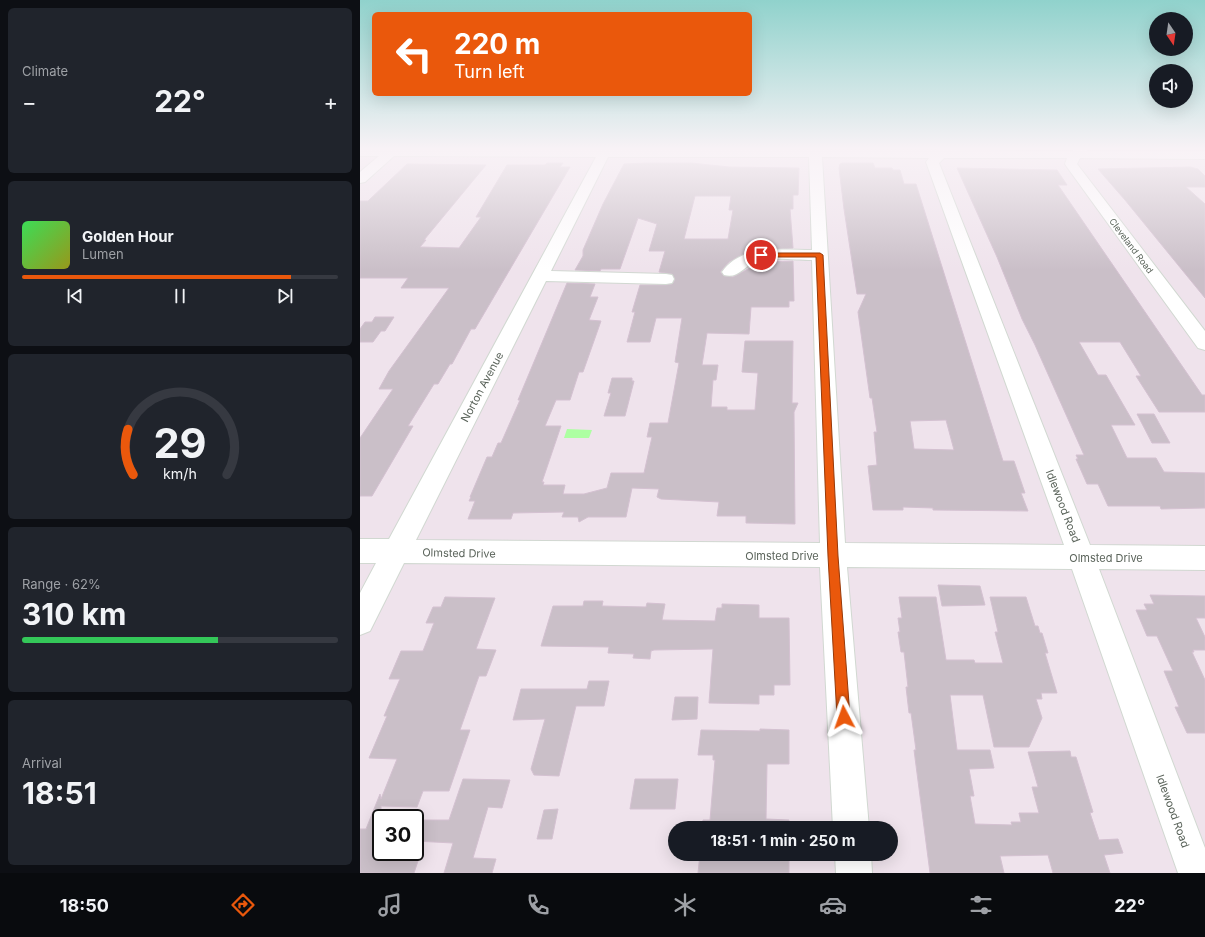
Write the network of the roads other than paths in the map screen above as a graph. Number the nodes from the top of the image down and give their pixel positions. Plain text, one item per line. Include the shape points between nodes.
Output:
1 (585, 189) edge
2 (817, 189) edge
3 (942, 189) edge
4 (1089, 189) edge
5 (820, 255) junction
6 (730, 272) dead end
7 (540, 276) junction
8 (666, 278) dead end
9 (1205, 344) edge
10 (360, 552) edge
11 (396, 552) junction
12 (833, 556) junction
13 (1205, 558) edge
14 (1082, 559) junction
15 (360, 621) edge
16 (851, 821) edge
17 (853, 861) edge
18 (854, 873) edge
19 (1196, 873) edge

1 - 7 street, Norton Avenue
2 - 5 street
3 - 14 street, Idlewood Road
4 - 9 street, Cleveland Road
5 - 6 street via 761,255 748,259
5 - 12 street
7 - 8 street
7 - 11 street, Norton Avenue
10 - 11 street, Olmsted Drive
11 - 12 street, Olmsted Drive
11 - 15 street, Norton Avenue
12 - 14 street, Olmsted Drive
12 - 16 street
13 - 14 street, Olmsted Drive
14 - 19 street, Idlewood Road
17 - 18 street

